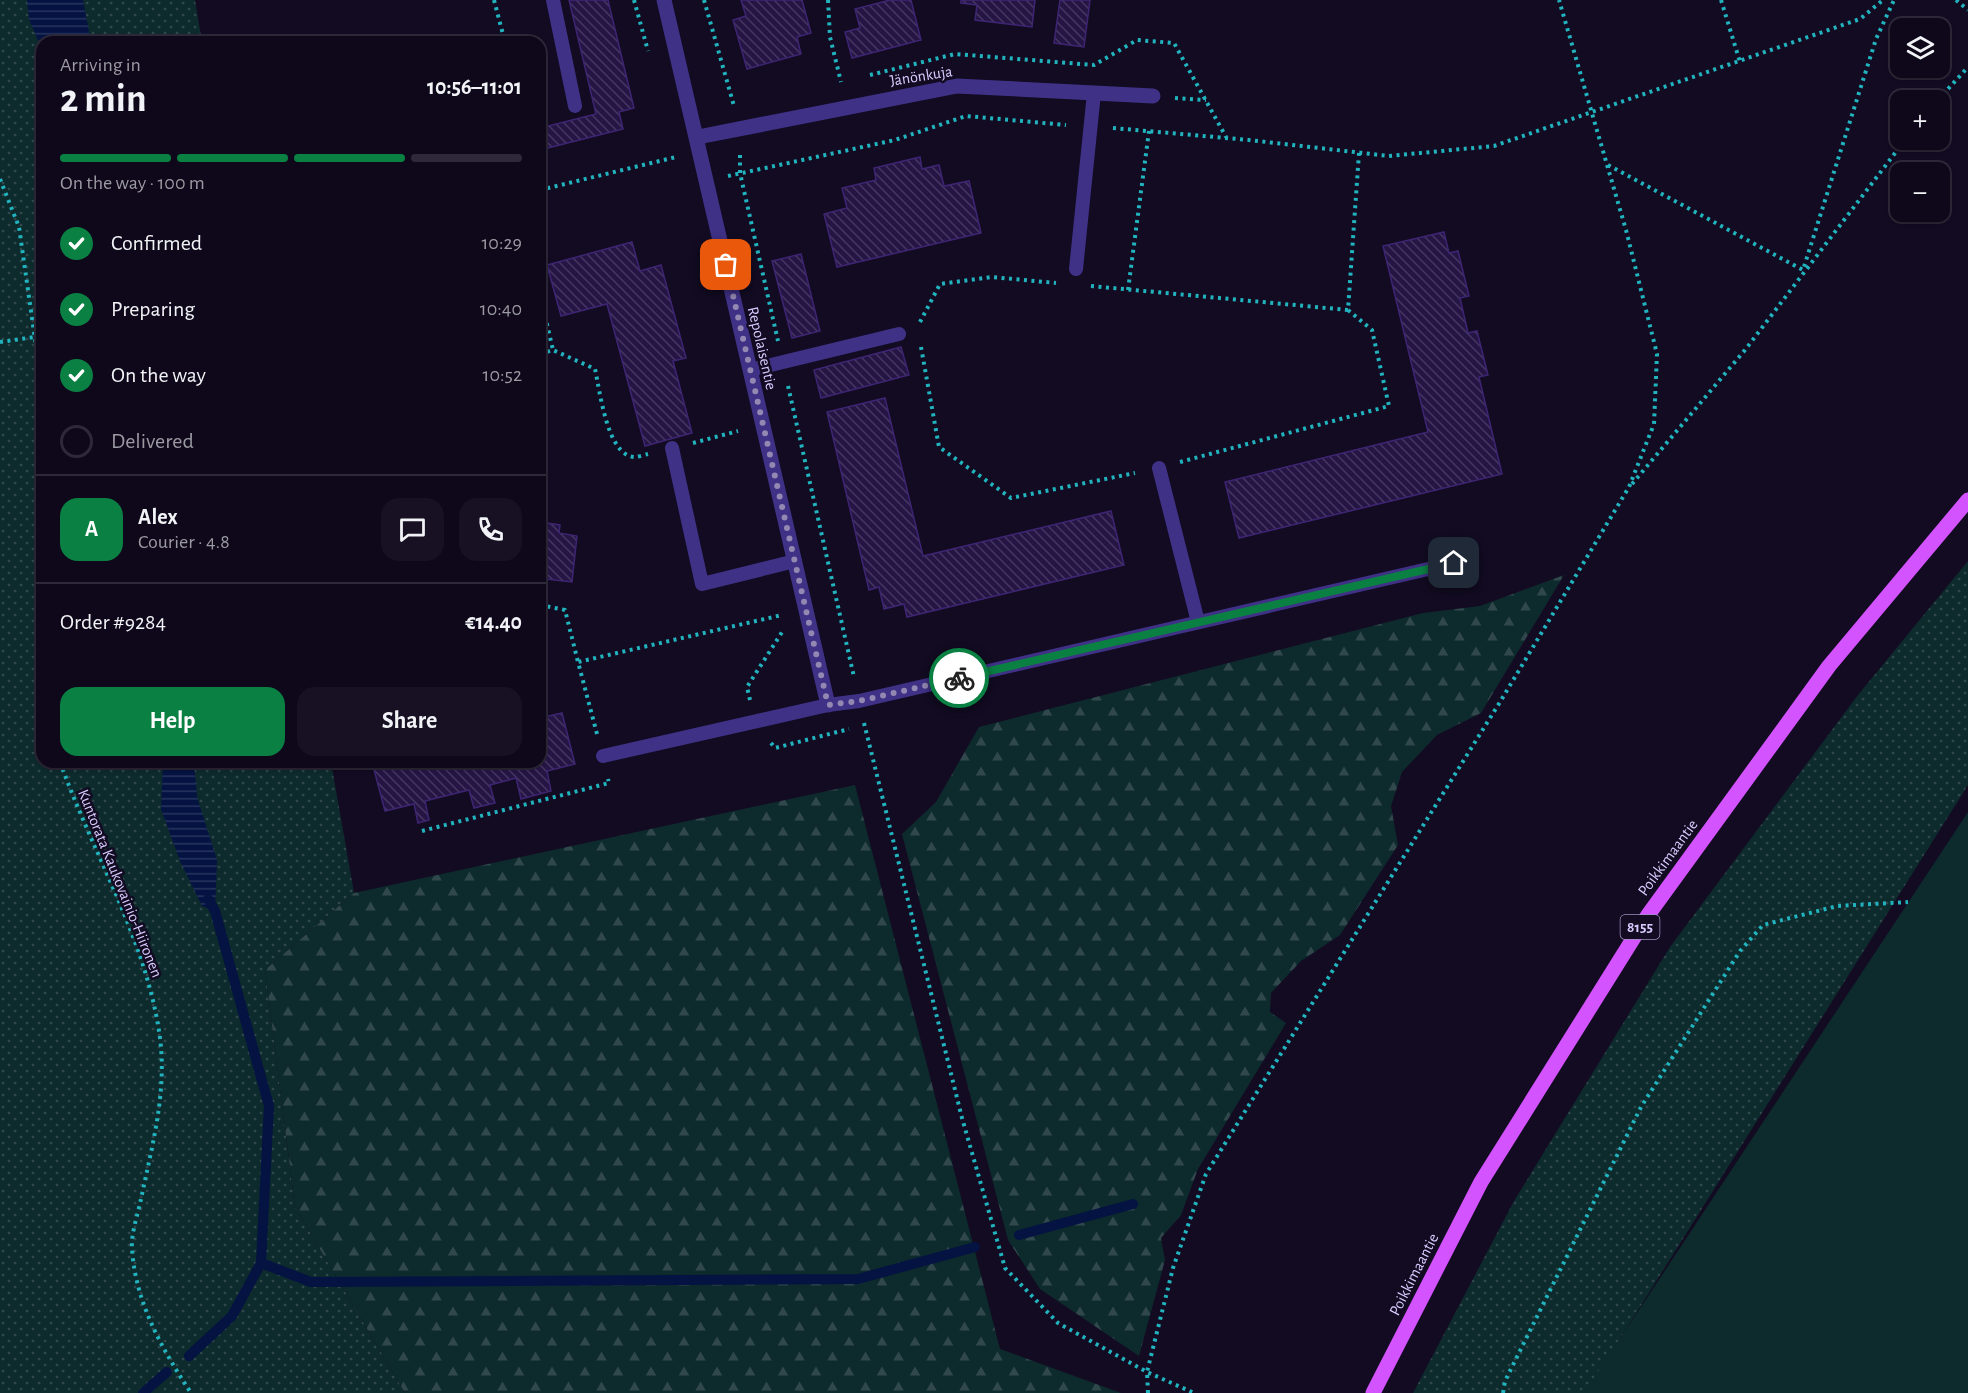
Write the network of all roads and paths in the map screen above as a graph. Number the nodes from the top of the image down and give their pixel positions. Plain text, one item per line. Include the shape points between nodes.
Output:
1 (494, 0) edge
2 (553, 0) edge
3 (664, 0) edge
4 (828, 0) edge
5 (1559, 0) edge
6 (1721, 0) edge
7 (1883, 0) edge
8 (1894, 0) edge
9 (1956, 0) edge
10 (1968, 10) edge
11 (503, 36) edge
12 (1740, 62) junction
13 (1968, 67) edge
14 (841, 82) dead end
15 (1947, 90) edge
16 (1094, 93) junction
17 (1152, 96) dead end
18 (1207, 100) dead end
19 (575, 106) dead end
20 (1592, 114) junction
21 (1091, 127) junction
22 (1149, 131) junction
23 (698, 137) junction
24 (1226, 138) junction
25 (1897, 150) edge
26 (1359, 153) junction
27 (676, 157) dead end
28 (1607, 164) junction
29 (740, 173) dead end
30 (0, 179) edge
31 (546, 188) edge
32 (1076, 268) dead end
33 (1803, 270) junction
34 (1061, 284) dead end
35 (1084, 286) dead end
36 (1128, 290) junction
37 (1348, 310) junction
38 (546, 318) edge
39 (36, 320) edge
40 (917, 327) dead end
41 (899, 334) dead end
42 (36, 337) edge
43 (919, 338) dead end
44 (0, 342) edge
45 (554, 350) junction
46 (546, 352) edge
47 (750, 370) junction
48 (742, 430) dead end
49 (672, 448) junction
50 (1159, 468) junction
51 (1629, 487) junction
52 (1968, 500) edge
53 (795, 561) junction
54 (1454, 563) dead end
55 (775, 566) junction
56 (546, 606) edge
57 (786, 614) junction
58 (1198, 622) junction
59 (578, 662) junction
60 (828, 705) junction
61 (754, 722) junction
62 (603, 756) junction
63 (62, 768) edge
64 (422, 831) dead end
65 (1908, 902) dead end
66 (1147, 1372) junction
67 (191, 1393) edge
68 (1148, 1393) edge
69 (1194, 1393) edge
70 (1373, 1393) edge
71 (1503, 1393) edge

1 - 11 path
2 - 19 lane
3 - 23 street, Repolaisentie
4 - 14 path via 830,37
5 - 20 path
6 - 12 path
7 - 12 path via 1860,19
8 - 33 path via 1876,39
9 - 10 path
12 - 20 path
13 - 15 path
16 - 17 street, Jänönkuja
16 - 21 lane
16 - 23 street, Jänönkuja via 957,86
18 - 24 path
20 - 26 path via 1494,146 1389,156
20 - 28 path
21 - 22 path
21 - 29 path via 966,116 895,140
21 - 32 lane
22 - 24 path
22 - 36 path
23 - 47 street, Repolaisentie
24 - 26 path
25 - 33 path
26 - 37 path
27 - 31 path
28 - 33 path
28 - 51 path via 1657,354 1654,424
30 - 39 path via 19,227
33 - 51 path via 1745,350
34 - 40 path via 992,277 940,284
35 - 36 path
36 - 37 path
37 - 50 path via 1372,330 1389,406
38 - 45 path
41 - 47 lane
42 - 44 path
43 - 50 path via 939,447 1011,498
45 - 46 path
45 - 49 path via 595,369 612,440 623,452 634,457
47 - 53 street, Repolaisentie
48 - 49 path
49 - 55 lane via 702,584
50 - 58 lane
51 - 66 path via 1206,1174 1173,1268
52 - 70 main road, Poikkimaantie / 8155 via 1829,666 1648,915 1481,1182
53 - 55 lane
53 - 60 street, Repolaisentie
54 - 58 lane
55 - 57 path
56 - 59 path via 565,610
57 - 59 path
57 - 61 path via 788,623 747,687
58 - 60 lane
59 - 62 path
60 - 61 lane
61 - 62 lane
61 - 66 path via 775,747 865,725 962,1118 1005,1268 1058,1323
62 - 64 path via 609,783
63 - 67 path, Kuntorata Kaukovainio-Hiironen via 152,988 160,1041 162,1096 131,1246 146,1315
65 - 71 path via 1837,906 1763,925 1740,951 1641,1107 1505,1381
66 - 68 path
66 - 69 path

